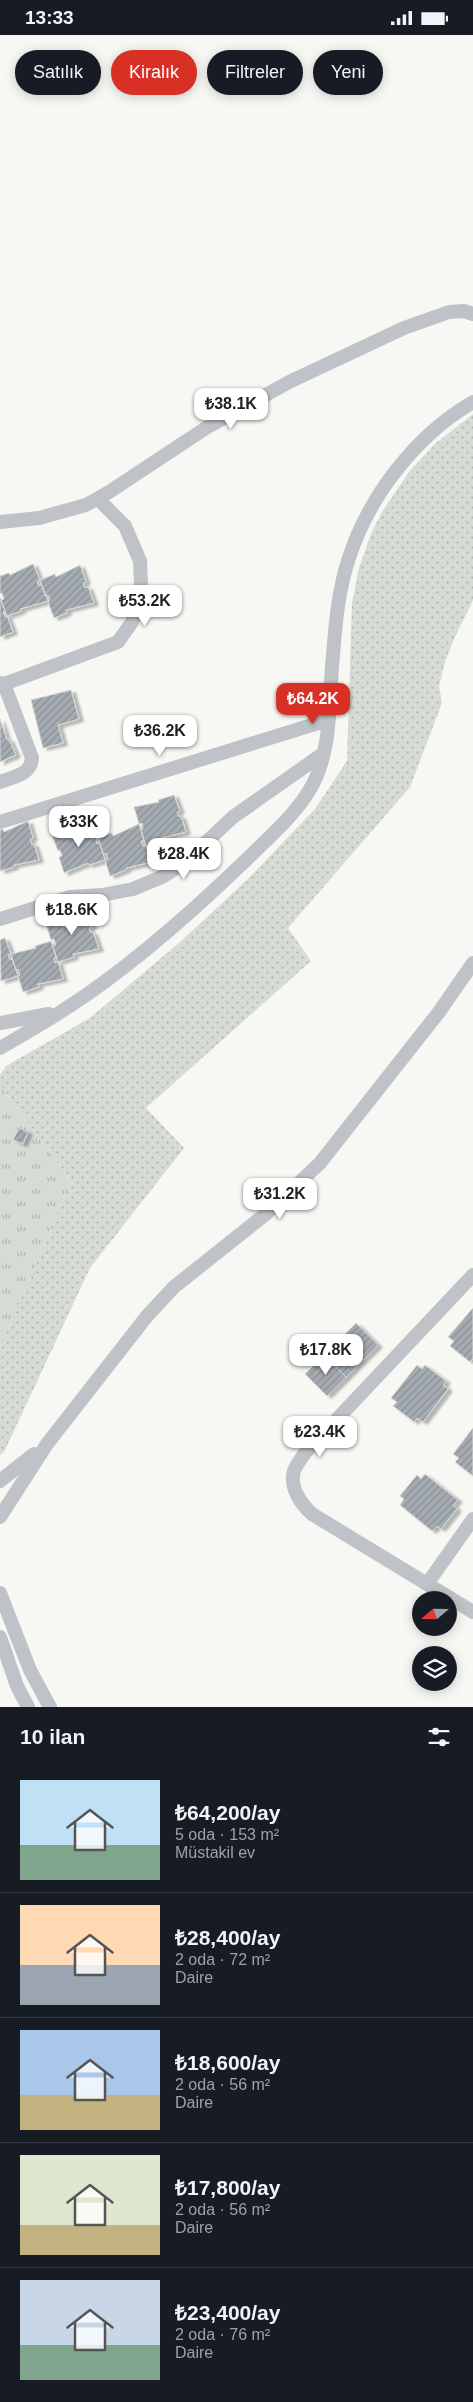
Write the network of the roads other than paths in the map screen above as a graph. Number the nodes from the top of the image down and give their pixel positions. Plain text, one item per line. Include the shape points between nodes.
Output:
1 (473, 314) edge
2 (473, 402) edge
3 (98, 499) junction
4 (1, 523) edge
5 (2, 683) edge
6 (328, 720) junction
7 (324, 753) junction
8 (0, 782) edge
9 (0, 822) edge
10 (0, 919) edge
11 (473, 963) edge
12 (62, 1011) junction
13 (0, 1023) edge
14 (0, 1048) edge
15 (473, 1275) edge
16 (47, 1445) junction
17 (0, 1481) edge
18 (0, 1517) edge
19 (473, 1519) edge
20 (426, 1584) junction
21 (0, 1593) edge
22 (473, 1612) edge
23 (0, 1637) edge
24 (28, 1707) edge
25 (50, 1707) edge

1 - 3 street via 449,312 404,328 289,382 206,428
2 - 6 street via 452,415 417,447 383,490 359,532 343,579 333,648
3 - 4 street via 65,513
3 - 5 street via 125,526 138,555 141,586 132,622 118,643
5 - 8 street via 32,762 25,772
6 - 7 street
6 - 9 street
7 - 10 street via 233,817 185,862 164,876 117,893 70,897
7 - 12 street via 306,796 260,846 104,983
11 - 16 street via 440,1012 331,1150 288,1194 192,1271 158,1304 115,1354
12 - 13 street
12 - 14 street
15 - 20 street via 305,1453 294,1471 294,1487 306,1509
16 - 17 street
16 - 18 street
19 - 20 street
20 - 22 street
21 - 25 street via 30,1670
23 - 24 street

